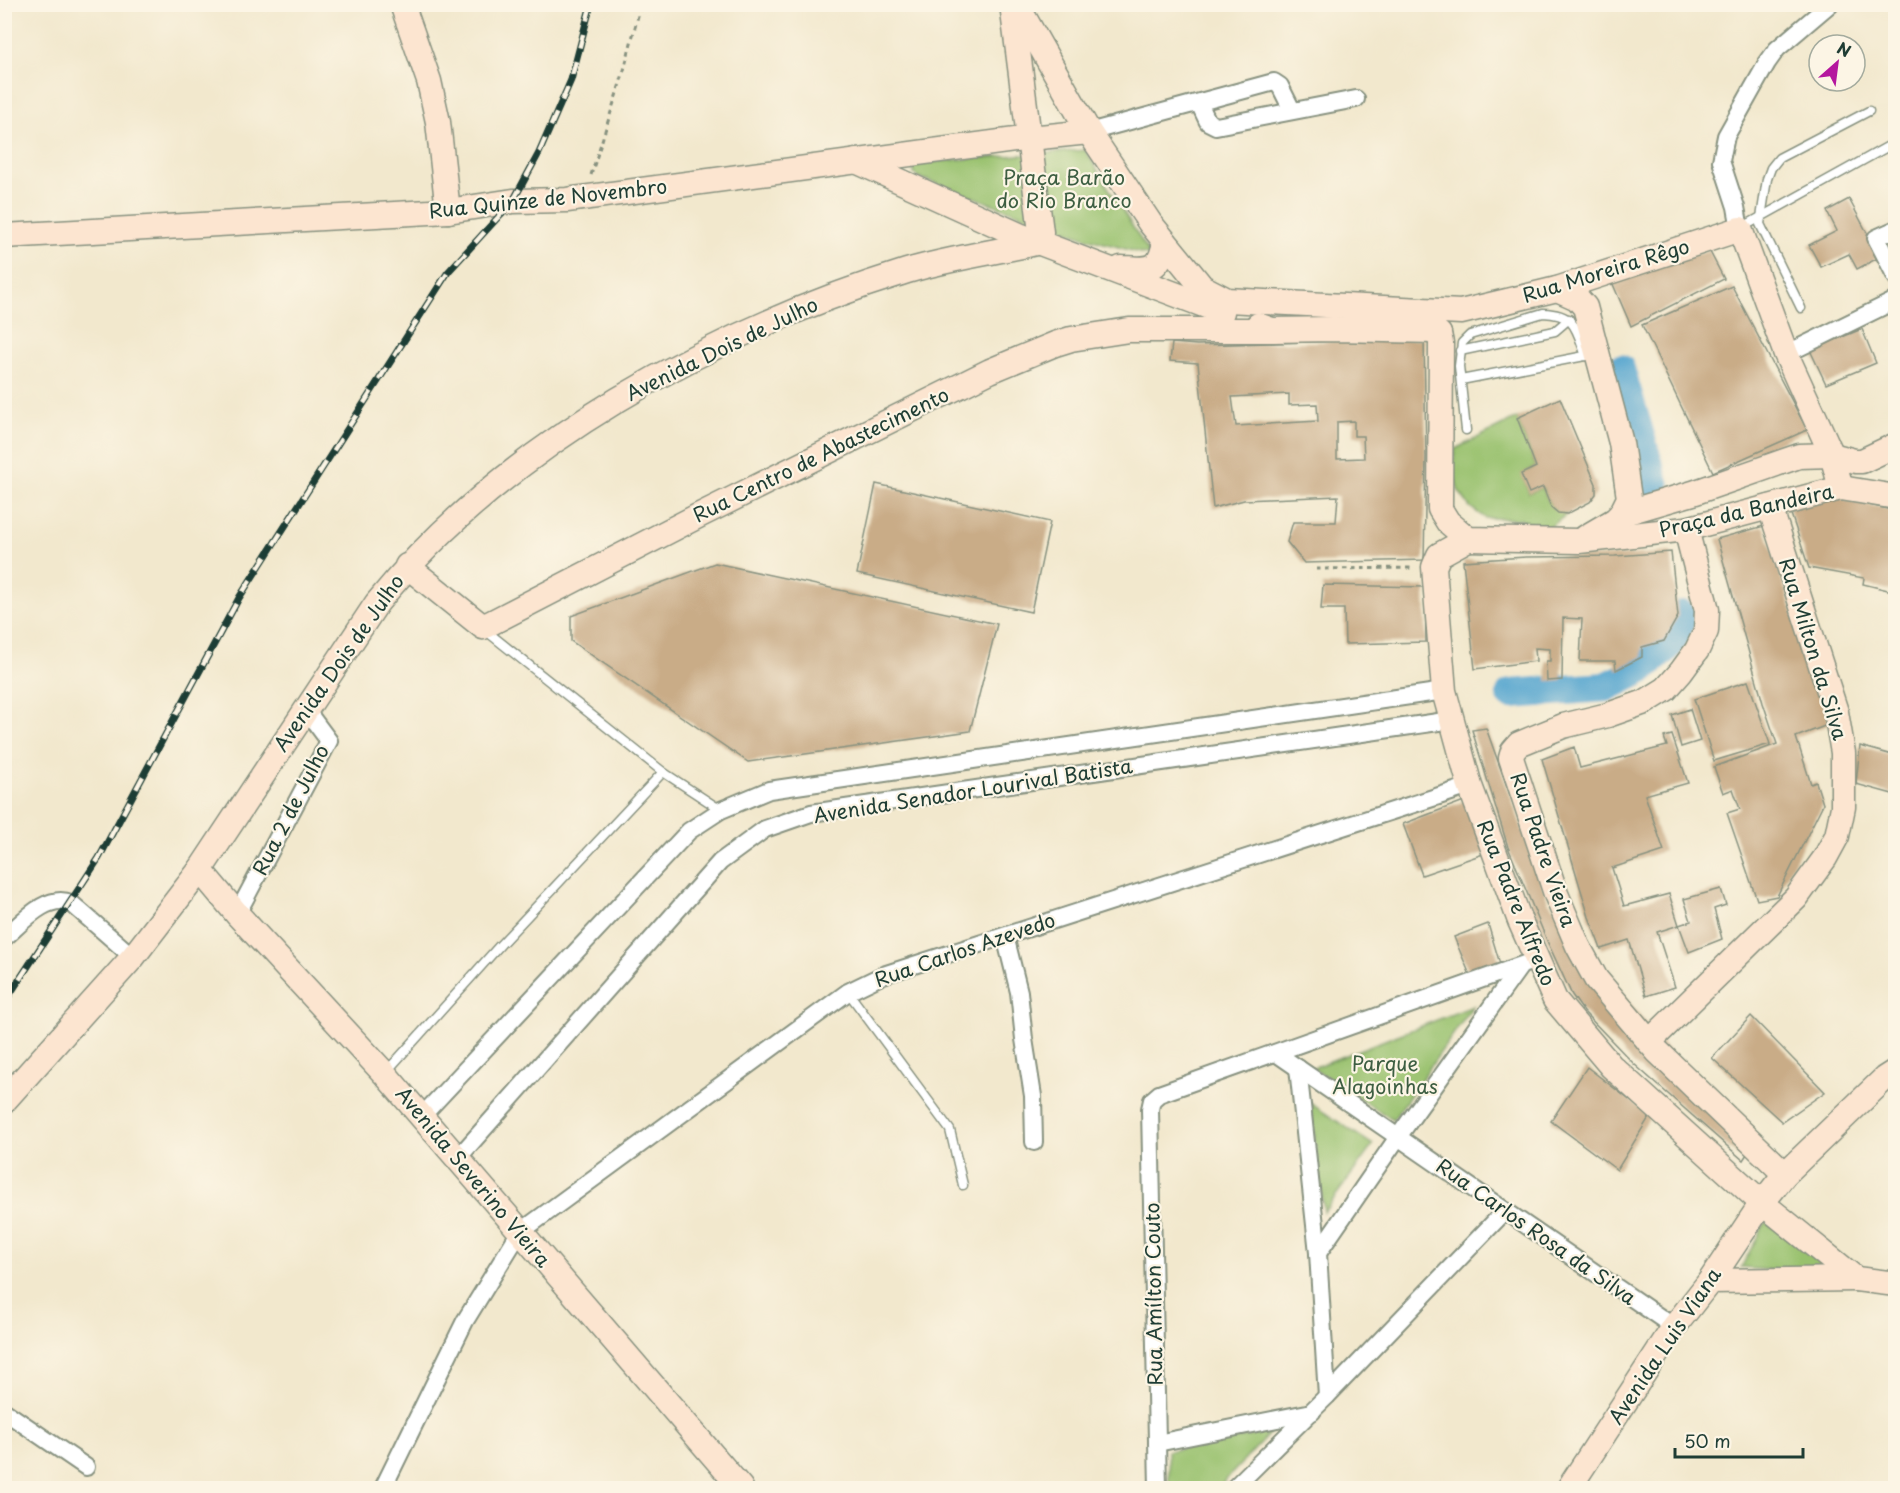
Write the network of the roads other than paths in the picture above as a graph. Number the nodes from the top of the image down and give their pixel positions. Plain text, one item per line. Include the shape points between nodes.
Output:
1 (402, 4) edge
2 (1012, 4) edge
3 (1017, 4) edge
4 (1830, 4) edge
5 (1356, 99) dead end
6 (1199, 103) junction
7 (1292, 110) junction
8 (1869, 111) dead end
9 (1089, 132) junction
10 (1030, 138) junction
11 (1896, 142) edge
12 (856, 161) junction
13 (448, 211) junction
14 (1750, 223) junction
15 (1896, 229) edge
16 (4, 236) edge
17 (1040, 242) junction
18 (1165, 242) junction
19 (1104, 267) junction
20 (1896, 277) edge
21 (1557, 289) junction
22 (1896, 300) edge
23 (1226, 307) junction
24 (1801, 308) dead end
25 (1461, 312) junction
26 (1569, 319) junction
27 (1272, 330) junction
28 (1439, 334) junction
29 (1460, 351) junction
30 (1786, 354) junction
31 (1592, 355) junction
32 (1461, 380) junction
33 (1466, 430) dead end
34 (1896, 445) edge
35 (1832, 455) junction
36 (1841, 488) junction
37 (1896, 497) edge
38 (1770, 507) junction
39 (1621, 514) junction
40 (1686, 529) junction
41 (1468, 539) junction
42 (1579, 541) junction
43 (407, 566) junction
44 (483, 627) junction
45 (1444, 692) junction
46 (306, 710) junction
47 (1452, 720) junction
48 (663, 771) junction
49 (1470, 786) junction
50 (721, 810) junction
51 (200, 870) junction
52 (237, 914) junction
53 (1005, 936) junction
54 (4, 938) edge
55 (133, 957) junction
56 (1527, 964) junction
57 (848, 992) junction
58 (1649, 1042) junction
59 (1276, 1053) junction
60 (1298, 1068) junction
61 (1896, 1071) edge
62 (384, 1073) junction
63 (4, 1101) edge
64 (421, 1117) junction
65 (1398, 1137) junction
66 (1034, 1142) dead end
67 (457, 1159) junction
68 (1785, 1174) junction
69 (963, 1185) dead end
70 (1762, 1203) junction
71 (1505, 1211) junction
72 (519, 1233) junction
73 (1318, 1253) junction
74 (1856, 1279) junction
75 (1710, 1281) junction
76 (1896, 1284) edge
77 (1674, 1328) junction
78 (1327, 1396) junction
79 (4, 1411) edge
80 (1312, 1412) junction
81 (1157, 1443) junction
82 (86, 1467) dead end
83 (383, 1488) edge
84 (741, 1488) edge
85 (1158, 1488) edge
86 (1234, 1488) edge
87 (1569, 1488) edge

1 - 13 street via 429,81
2 - 10 street
3 - 9 street
4 - 14 street via 1777,49 1726,136 1721,161 1736,207
5 - 7 street
6 - 7 street via 1209,122 1216,126
6 - 7 street via 1274,82
6 - 9 street
8 - 14 lane via 1779,158 1771,168
9 - 10 street, Rua Quinze de Novembro
9 - 18 street
10 - 12 street, Rua Quinze de Novembro
10 - 17 street
11 - 14 lane
12 - 13 street, Rua Quinze de Novembro via 584,198 513,201
12 - 17 street
13 - 16 street, Rua Quinze de Novembro
14 - 21 street, Rua Moreira Rêgo
14 - 24 lane via 1761,228
14 - 30 street
15 - 20 street via 1876,238
17 - 19 street
17 - 43 street, Avenida Dois de Julho via 909,271 813,303 651,380 565,432 485,495
18 - 19 street via 1162,257 1152,268
18 - 23 street via 1202,287
19 - 23 street
21 - 25 street, Rua Moreira Rêgo
21 - 31 street via 1583,303
22 - 30 street
23 - 25 street, Rua Moreira Rêgo
23 - 27 street
25 - 28 street
26 - 29 lane via 1555,331
26 - 29 lane via 1543,313 1470,335
26 - 31 lane
27 - 28 street
27 - 44 street, Rua Centro de Abastecimento via 1129,330 1055,344 990,371
28 - 41 street via 1439,500 1442,515
29 - 32 lane
30 - 35 street
31 - 32 lane
31 - 39 street via 1622,443 1629,498
32 - 33 lane
34 - 35 street, Praça da Bandeira via 1862,461
35 - 36 street
35 - 39 street, Praça da Bandeira via 1799,456 1693,494
36 - 37 street, Praça da Bandeira
36 - 38 street, Praça da Bandeira
38 - 40 street, Praça da Bandeira
38 - 58 street, Rua Milton da Silva via 1836,712 1844,753 1843,807 1837,836 1796,898
39 - 42 street, Praça da Bandeira
40 - 42 street, Praça da Bandeira
40 - 58 street, Rua Padre Vieira via 1707,610 1706,631 1681,672 1666,689 1645,702 1518,744 1511,758 1556,894 1578,946 1605,991
41 - 42 street, Praça da Bandeira
41 - 45 street, Rua Padre Alfredo via 1439,555 1434,567
43 - 44 street
43 - 46 street, Avenida Dois de Julho via 377,603
44 - 48 lane
45 - 47 street, Rua Padre Alfredo
45 - 50 street, Avenida Senador Lourival Batista via 769,790
46 - 51 street, Avenida Dois de Julho
46 - 52 street, Rua 2 de Julho via 329,741
47 - 49 street, Rua Padre Alfredo
47 - 67 street, Avenida Senador Lourival Batista via 812,813 765,829 720,862
48 - 50 lane
48 - 62 lane
49 - 53 street, Rua Carlos Azevedo
49 - 56 street, Rua Padre Alfredo
50 - 64 street, Avenida Senador Lourival Batista via 690,831
51 - 52 street, Avenida Severino Vieira
51 - 55 street, Avenida Dois de Julho
52 - 62 street, Avenida Severino Vieira
53 - 57 street, Rua Carlos Azevedo via 883,975
53 - 66 street via 1019,992 1034,1096
54 - 55 street via 44,905 63,900
55 - 63 street, Avenida Dois de Julho
56 - 59 street
56 - 65 street
56 - 70 street, Rua Padre Alfredo via 1611,1066
57 - 69 lane via 950,1130
57 - 72 street, Rua Carlos Azevedo
58 - 68 street, Rua Padre Vieira
59 - 60 street, Rua Carlos Rosa da Silva
59 - 81 street, Rua Amílton Couto via 1159,1094 1152,1100
60 - 65 street, Rua Carlos Rosa da Silva
60 - 73 street
61 - 68 street, Avenida Luis Viana
62 - 64 street, Avenida Severino Vieira
64 - 67 street, Avenida Severino Vieira
65 - 71 street, Rua Carlos Rosa da Silva
65 - 73 street
67 - 72 street, Avenida Severino Vieira
68 - 70 street, Avenida Luis Viana
70 - 74 street, Rua Padre Alfredo
70 - 75 street, Avenida Luis Viana
71 - 77 street, Rua Carlos Rosa da Silva
71 - 78 street
72 - 83 street via 465,1321
72 - 84 street, Avenida Severino Vieira
73 - 78 street
74 - 75 street
74 - 76 street
75 - 77 street, Avenida Luis Viana
77 - 87 street, Avenida Luis Viana
78 - 80 street
79 - 82 street
80 - 81 street
80 - 86 street
81 - 85 street, Rua Amílton Couto

